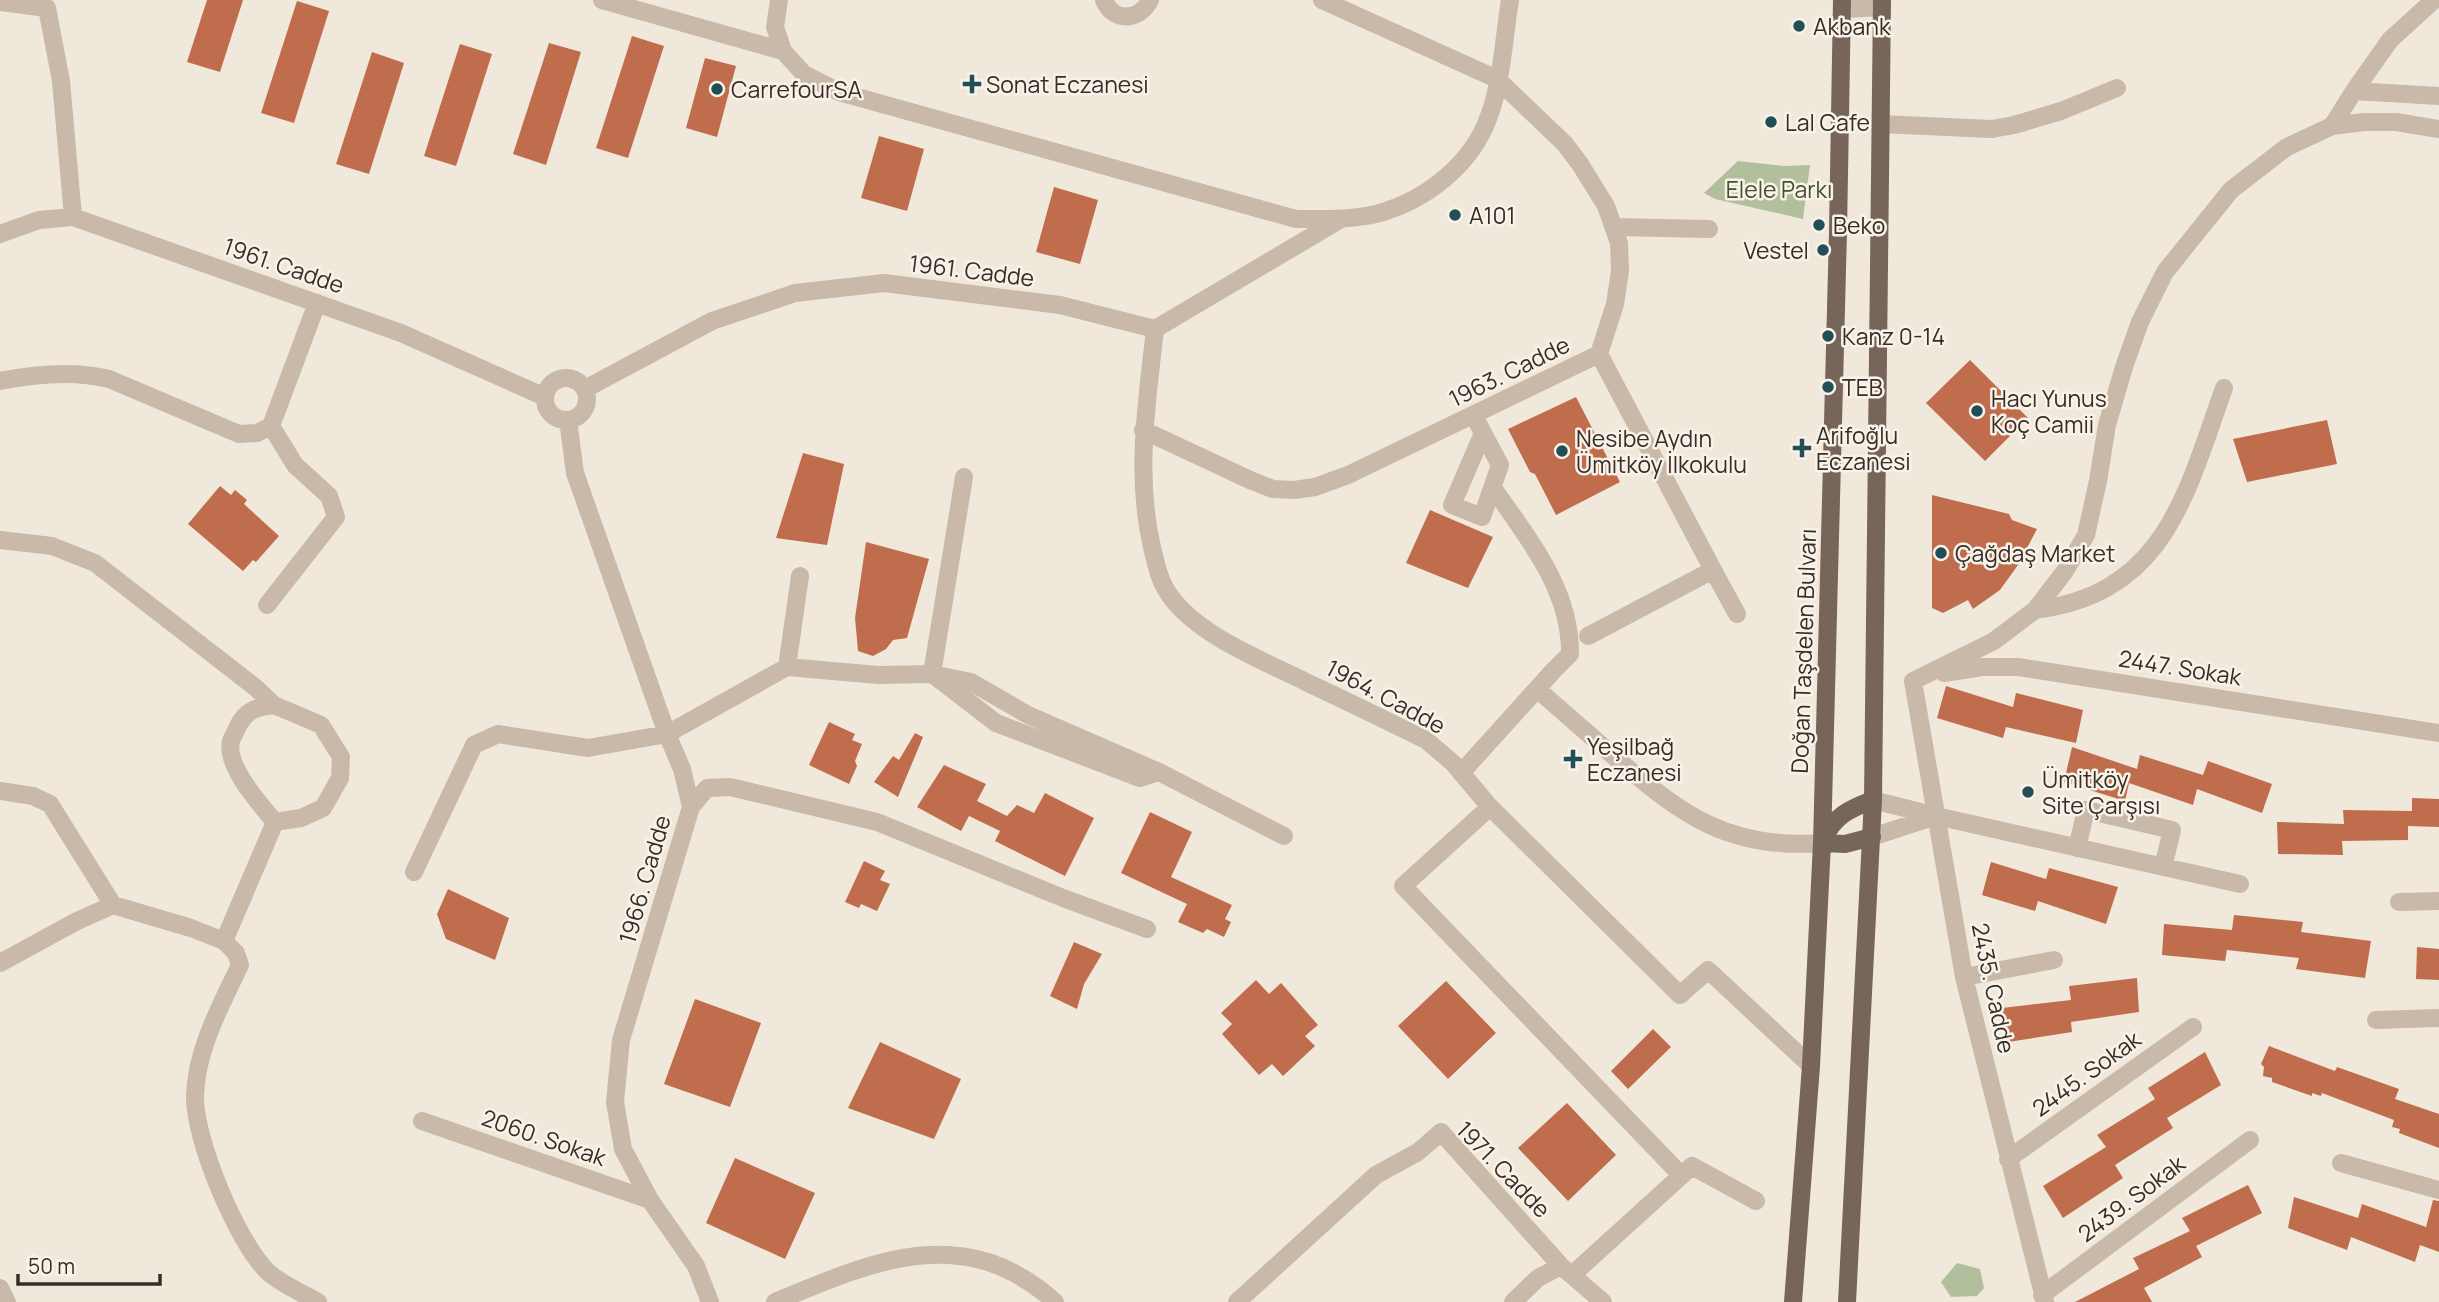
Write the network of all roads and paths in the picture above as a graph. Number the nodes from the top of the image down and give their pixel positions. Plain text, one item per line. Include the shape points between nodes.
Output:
1 (602, 0) edge
2 (779, 0) edge
3 (1104, 0) edge
4 (1150, 0) edge
5 (1322, 0) edge
6 (1510, 0) edge
7 (2434, 0) edge
8 (0, 2) edge
9 (51, 4) edge
10 (1882, 4) edge
11 (1842, 5) edge
12 (783, 51) junction
13 (1497, 79) junction
14 (2117, 88) dead end
15 (2354, 91) junction
16 (2439, 96) edge
17 (1880, 124) junction
18 (2332, 126) junction
19 (2439, 130) edge
20 (73, 217) junction
21 (1341, 219) junction
22 (1615, 227) junction
23 (1709, 229) dead end
24 (0, 234) edge
25 (317, 303) junction
26 (1155, 329) junction
27 (1600, 354) junction
28 (0, 381) edge
29 (2224, 388) dead end
30 (586, 389) junction
31 (545, 397) junction
32 (1474, 416) junction
33 (568, 420) junction
34 (271, 426) junction
35 (1143, 430) junction
36 (1483, 433) junction
37 (964, 477) dead end
38 (1493, 488) junction
39 (0, 540) edge
40 (1713, 570) junction
41 (800, 576) dead end
42 (267, 605) dead end
43 (2035, 610) junction
44 (1737, 614) dead end
45 (1588, 636) dead end
46 (787, 667) junction
47 (932, 674) junction
48 (1913, 681) junction
49 (1536, 689) junction
50 (274, 705) junction
51 (2439, 733) edge
52 (667, 734) junction
53 (1461, 773) junction
54 (0, 791) edge
55 (1872, 800) junction
56 (691, 807) junction
57 (1490, 807) junction
58 (1936, 816) junction
59 (275, 822) junction
60 (1284, 836) dead end
61 (1872, 837) junction
62 (1822, 843) junction
63 (2077, 848) junction
64 (2163, 867) junction
65 (414, 872) dead end
66 (2240, 884) dead end
67 (2439, 901) edge
68 (2399, 902) dead end
69 (113, 905) junction
70 (1147, 929) dead end
71 (230, 947) junction
72 (2054, 960) dead end
73 (0, 963) edge
74 (1964, 977) junction
75 (2439, 1018) edge
76 (2376, 1020) dead end
77 (2193, 1027) dead end
78 (1811, 1066) junction
79 (422, 1121) dead end
80 (2250, 1140) dead end
81 (2008, 1159) junction
82 (2341, 1163) dead end
83 (1681, 1175) junction
84 (2439, 1190) edge
85 (650, 1200) junction
86 (1756, 1201) dead end
87 (1567, 1270) junction
88 (0, 1288) edge
89 (2043, 1299) edge
90 (7, 1302) edge
91 (318, 1302) edge
92 (710, 1302) edge
93 (775, 1302) edge
94 (1055, 1302) edge
95 (1237, 1302) edge
96 (1513, 1302) edge
97 (1603, 1302) edge
98 (1793, 1302) edge
99 (1847, 1302) edge

1 - 12 street
2 - 12 street via 775,27
3 - 4 street via 1111,12 1126,17 1141,13
5 - 13 street, 1963. Cadde
6 - 13 street
7 - 15 street via 2390,40
8 - 9 street
9 - 20 street
10 - 11 street
10 - 17 main road
11 - 62 main road, Doğan Taşdelen Bulvarı
12 - 21 street via 804,74 839,92 1296,219
13 - 21 street via 1490,115 1474,148 1450,176 1377,214
13 - 22 street, 1963. Cadde via 1564,144 1594,185
14 - 17 street via 2050,115 1992,129
15 - 16 street
15 - 18 street
17 - 55 main road
18 - 19 street via 2396,122
18 - 43 street via 2287,147 2231,190 2165,272 2124,367 2107,425 2086,535
20 - 24 street, 1961. Cadde via 39,220
20 - 25 street, 1961. Cadde
21 - 26 street
22 - 23 street
22 - 27 street, 1963. Cadde via 1620,271
25 - 31 street, 1961. Cadde via 401,332
25 - 34 street
26 - 30 street, 1961. Cadde via 1060,305 884,283 795,293 712,321
26 - 35 street, 1964. Cadde
27 - 32 street, 1963. Cadde
27 - 40 street
28 - 34 street via 91,374 239,434
29 - 43 street via 2173,520 2151,553 2094,596 2065,607
30 - 31 street via 576,379 562,378 550,384
30 - 33 street via 585,409
31 - 33 street via 548,411
32 - 35 street, 1963. Cadde via 1341,478 1294,490 1273,489 1250,480
32 - 36 street
33 - 52 street, 1966. Cadde via 575,473
34 - 42 street via 295,465 330,496 336,517
35 - 53 street, 1964. Cadde via 1150,538 1165,588 1179,606 1233,646 1426,740
36 - 38 street via 1500,466
36 - 38 street via 1452,505 1482,517
37 - 47 street
38 - 49 street via 1534,546 1564,610 1570,654
39 - 50 street via 52,546 95,563
40 - 44 street
40 - 45 street
41 - 46 street
43 - 48 street via 1994,641
46 - 47 street via 878,675
46 - 52 street
47 - 60 street via 996,723 1140,778 1159,772
48 - 51 street, 2447. Sokak via 1982,667 2018,667
48 - 58 street, 2435. Cadde
49 - 53 street
49 - 62 street via 1682,811 1762,842
50 - 59 street via 255,707 241,720 230,744 236,768
50 - 59 street via 321,725 341,757 340,778 323,808
52 - 56 street, 1966. Cadde
52 - 65 street via 588,748 498,734 474,746
53 - 57 street, 1964. Cadde
54 - 69 street via 50,804
55 - 58 street
55 - 61 main road
55 - 62 main road via 1838,817
56 - 70 street via 707,788 730,787 877,822
56 - 85 street, 1966. Cadde via 621,1040 615,1102 623,1149
57 - 78 street, 1964. Cadde via 1680,995 1708,970
57 - 83 street via 1403,886
58 - 61 street
58 - 63 street
58 - 74 street, 2435. Cadde
59 - 71 street
61 - 62 main road via 1845,844
61 - 99 main road
62 - 78 main road, Doğan Taşdelen Bulvarı
63 - 64 street
63 - 64 street via 2086,810 2172,830
64 - 66 street
67 - 68 street
69 - 71 street via 191,928
69 - 73 street
71 - 91 street via 240,965 204,1045 195,1096 204,1149 228,1209 268,1272
72 - 74 street
74 - 81 street, 2435. Cadde
75 - 76 street
77 - 81 street, 2445. Sokak
78 - 98 main road, Doğan Taşdelen Bulvarı
79 - 85 street, 2060. Sokak
80 - 89 street, 2439. Sokak
81 - 89 street, 2435. Cadde
82 - 84 street
83 - 86 street via 1692,1166
83 - 87 street
85 - 92 street, 1966. Cadde via 696,1266
87 - 95 street, 1971. Cadde via 1441,1132 1418,1152 1376,1175
87 - 96 street via 1538,1278
87 - 97 street, 1971. Cadde
88 - 90 street
93 - 94 street via 872,1264 937,1253 977,1257 1018,1274

